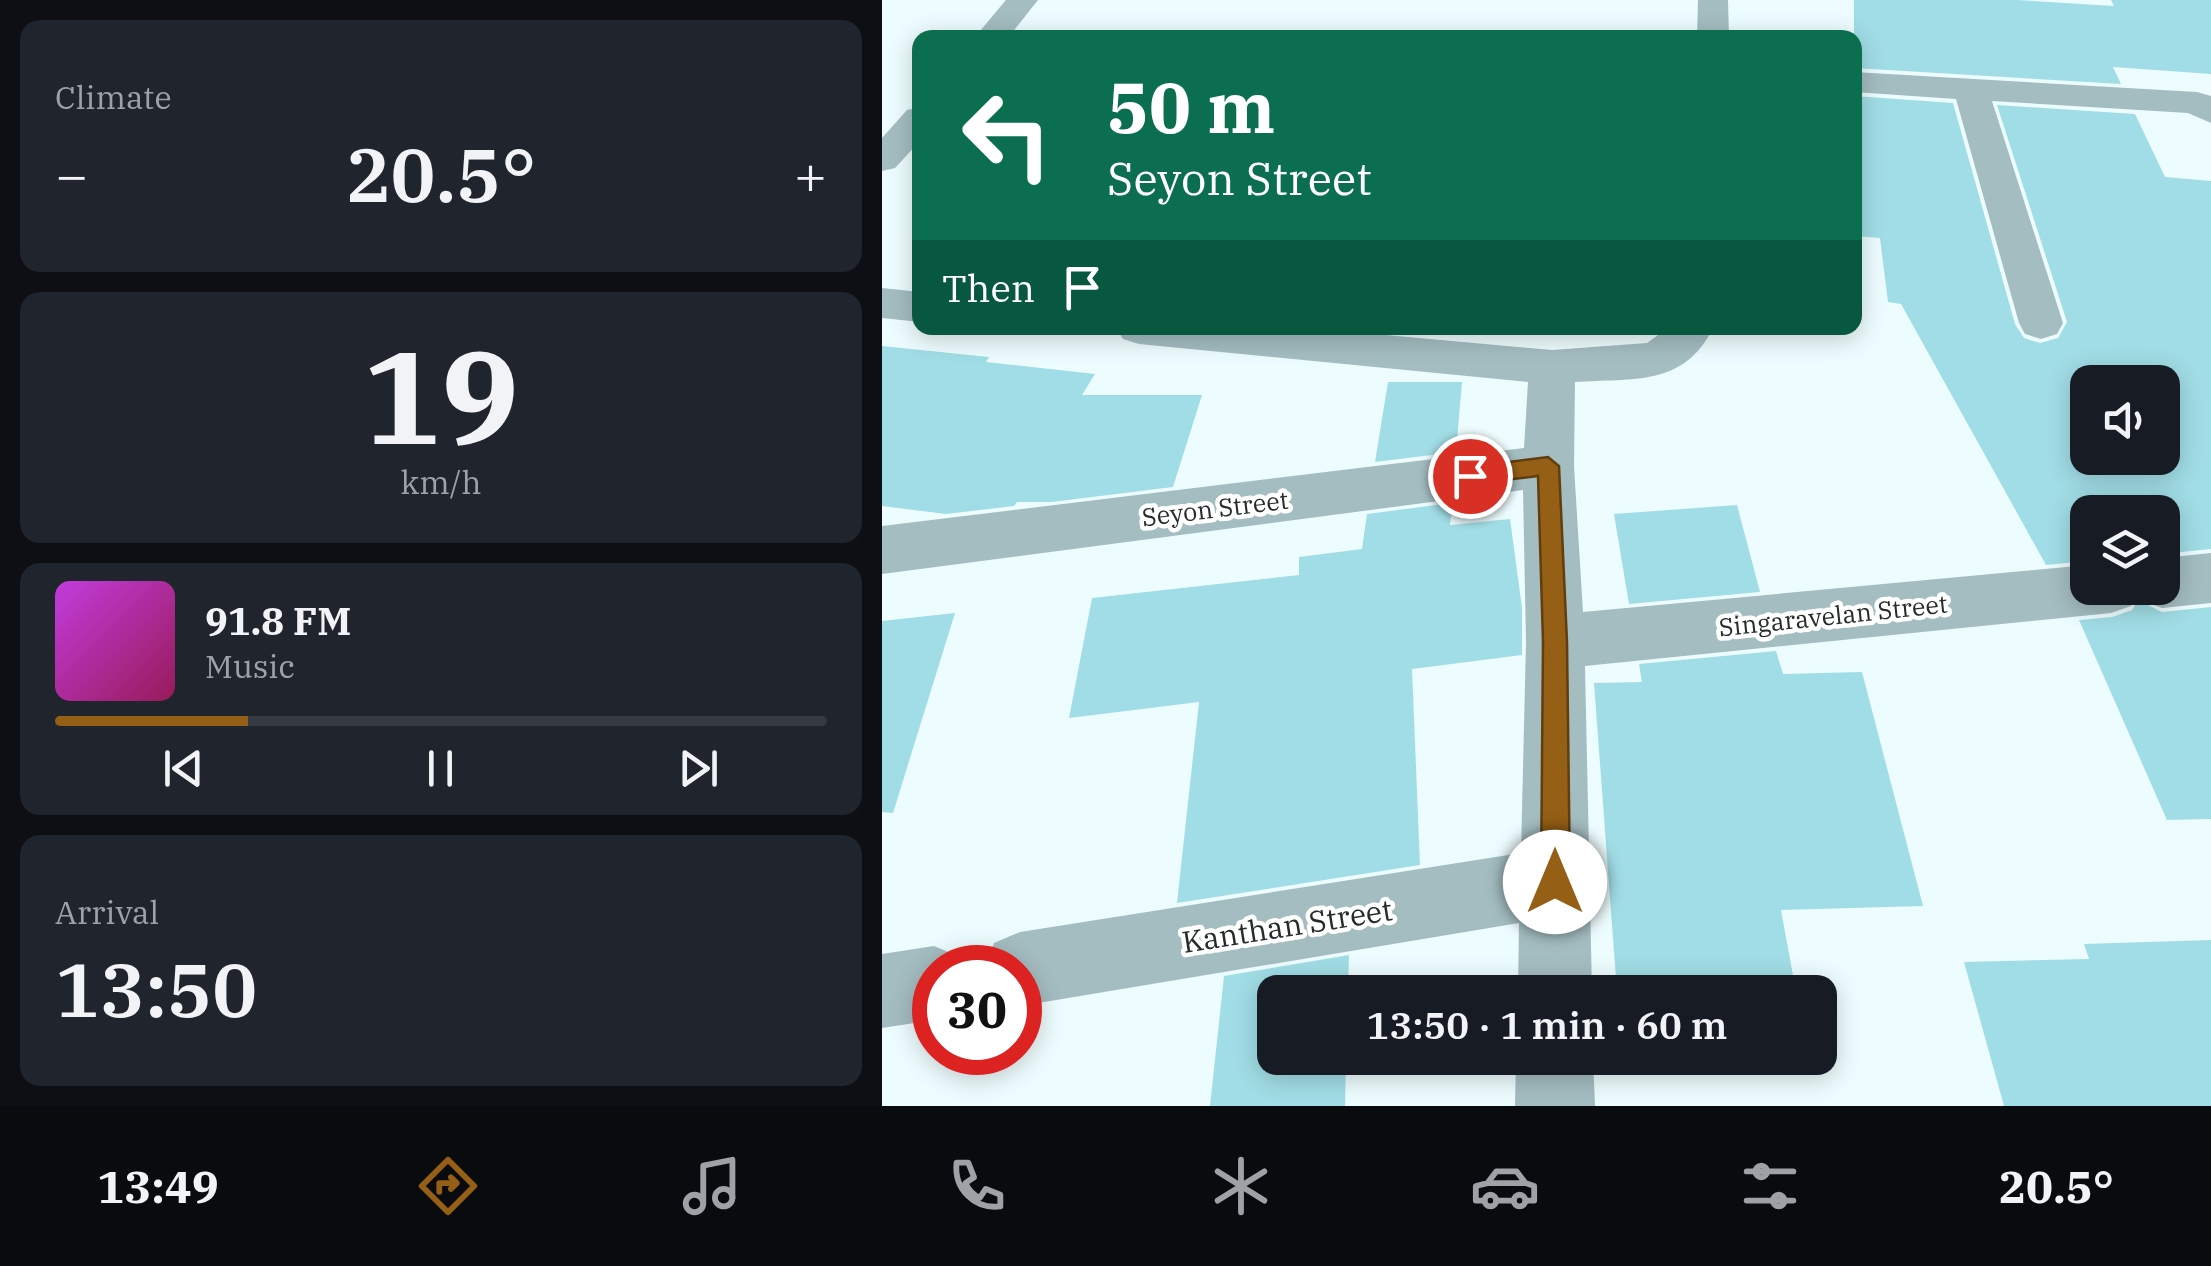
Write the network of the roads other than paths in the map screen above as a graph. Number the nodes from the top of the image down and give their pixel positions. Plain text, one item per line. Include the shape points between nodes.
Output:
1 (1023, 0) edge
2 (1714, 0) edge
3 (997, 30) edge
4 (1712, 30) edge
5 (1862, 83) edge
6 (1970, 90) junction
7 (2210, 112) edge
8 (912, 127) edge
9 (882, 160) edge
10 (882, 303) edge
11 (912, 305) edge
12 (2041, 323) dead end
13 (1214, 335) edge
14 (1687, 335) edge
15 (1552, 367) junction
16 (1548, 466) junction
17 (882, 550) edge
18 (2210, 578) edge
19 (2180, 580) edge
20 (2070, 592) edge
21 (1555, 642) junction
22 (1555, 882) junction
23 (1042, 965) edge
24 (1555, 975) edge
25 (912, 987) edge
26 (882, 992) edge
27 (1555, 1075) edge
28 (1555, 1106) edge

1 - 3 street
2 - 4 street
5 - 6 street
6 - 7 street via 2198,103
6 - 12 street
8 - 9 street
10 - 11 street
13 - 15 street
14 - 15 street via 1656,359
15 - 16 street
16 - 17 street, Seyon Street
16 - 21 street
18 - 19 street
20 - 21 street, Singaravelan Street
21 - 22 street
22 - 23 street, Kanthan Street
22 - 24 street
25 - 26 street
27 - 28 street

